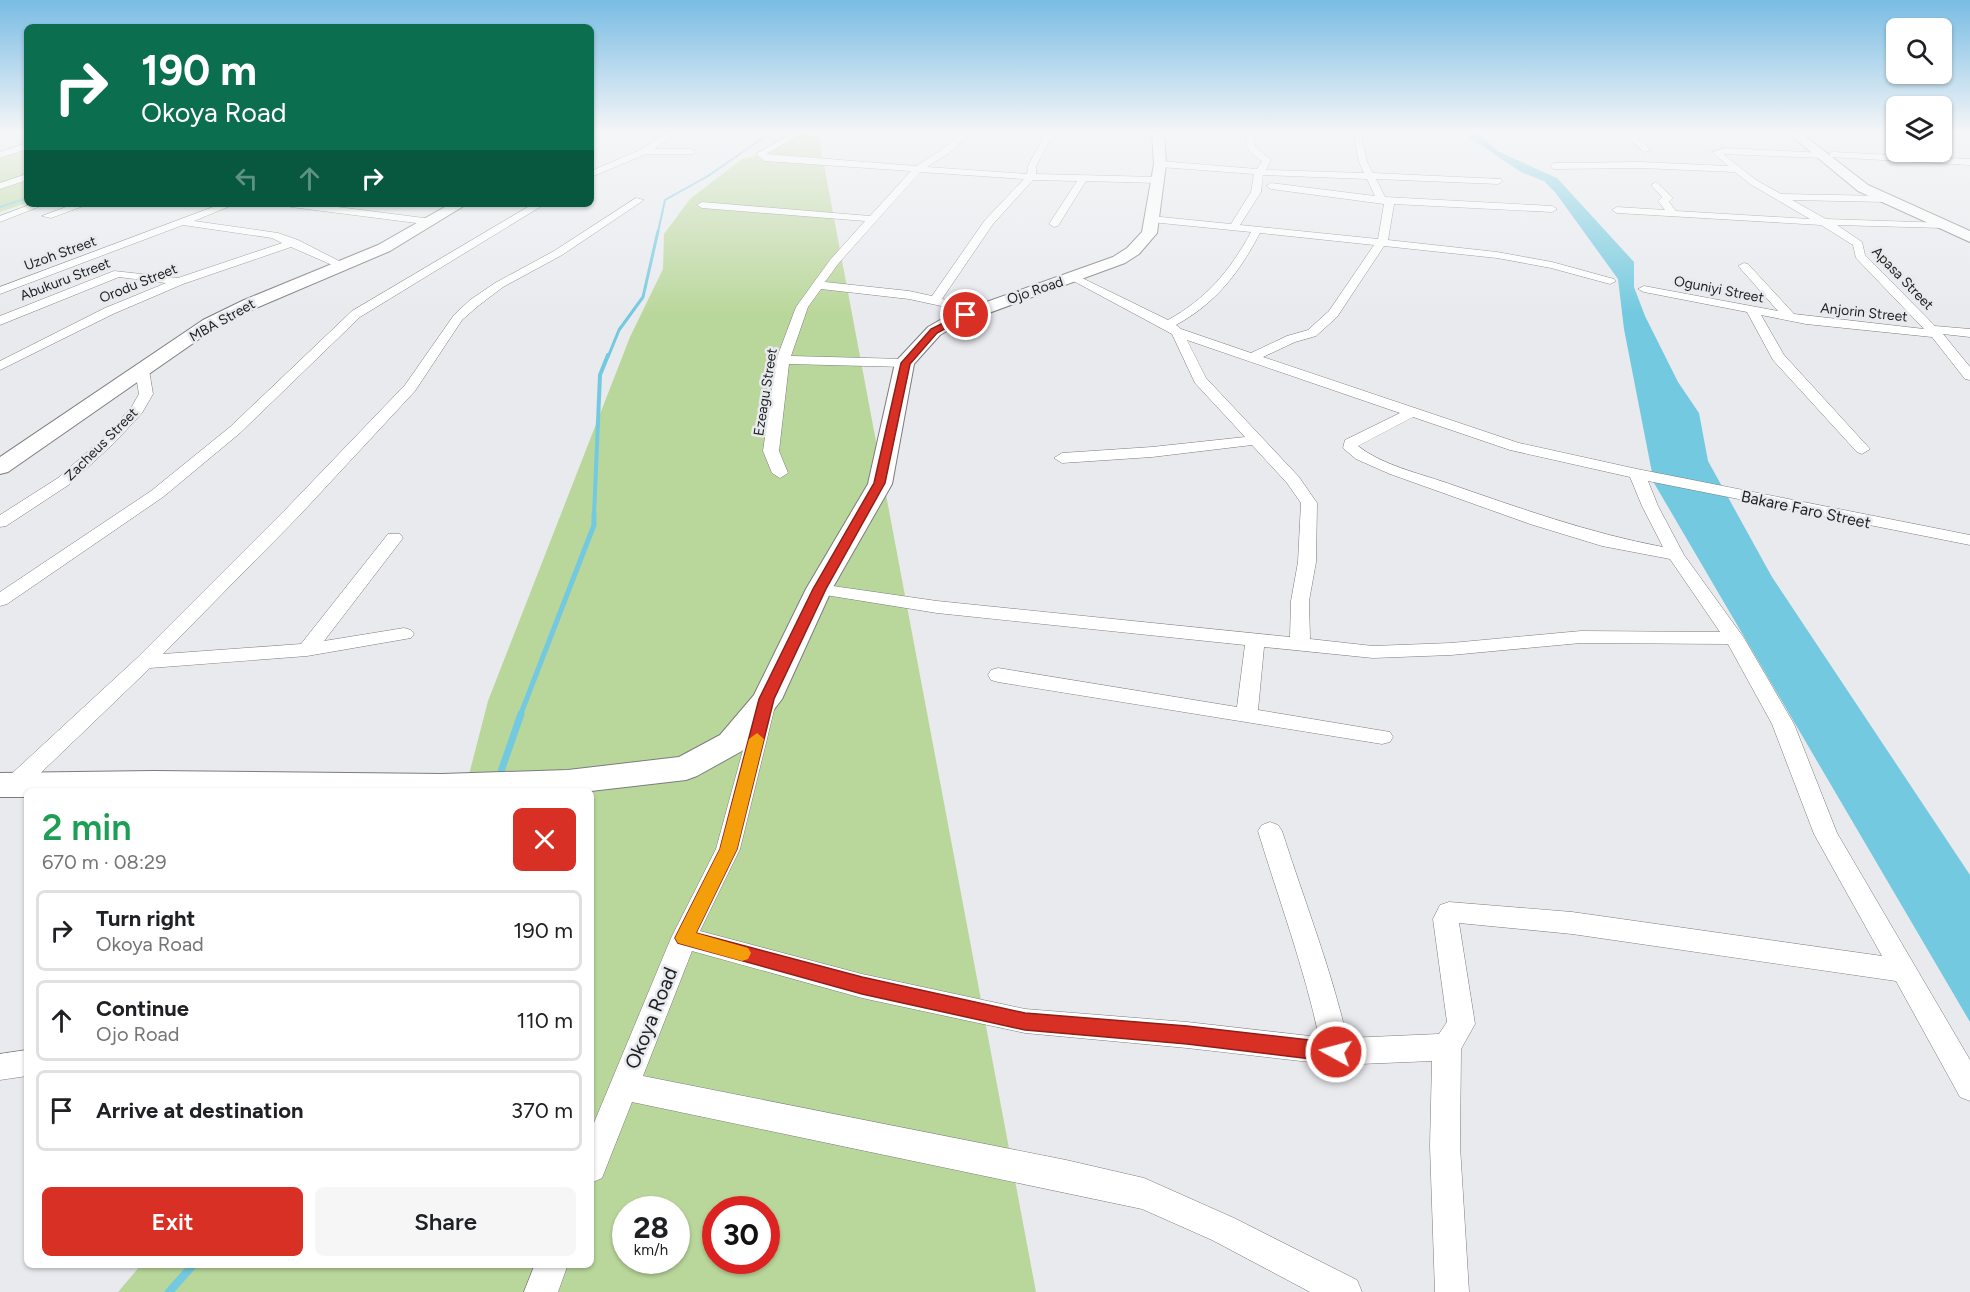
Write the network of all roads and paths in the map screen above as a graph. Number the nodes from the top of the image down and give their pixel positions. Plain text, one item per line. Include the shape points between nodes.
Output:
1 (895, 193) edge
2 (1016, 193) edge
3 (1074, 193) edge
4 (1155, 193) edge
5 (1253, 193) edge
6 (1330, 193) edge
7 (1379, 193) edge
8 (1664, 193) edge
9 (1774, 193) edge
10 (1874, 193) edge
11 (1887, 193) edge
12 (1778, 196) junction
13 (639, 200) dead end
14 (1382, 200) junction
15 (1886, 200) junction
16 (702, 205) dead end
17 (32, 207) edge
18 (75, 207) edge
19 (223, 207) edge
20 (314, 207) edge
21 (455, 207) edge
22 (535, 207) edge
23 (1552, 209) dead end
24 (1617, 210) dead end
25 (1672, 212) junction
26 (47, 216) dead end
27 (0, 219) edge
28 (872, 219) junction
29 (1151, 219) junction
30 (432, 222) junction
31 (1826, 222) junction
32 (184, 223) junction
33 (1054, 224) dead end
34 (1943, 225) junction
35 (1234, 226) junction
36 (1257, 230) junction
37 (1970, 232) edge
38 (1970, 237) edge
39 (294, 242) junction
40 (1379, 244) junction
41 (343, 266) junction
42 (1744, 266) dead end
43 (1072, 277) junction
44 (1610, 280) dead end
45 (179, 282) junction
46 (818, 285) junction
47 (1644, 289) dead end
48 (0, 291) edge
49 (935, 300) junction
50 (978, 309) junction
51 (1753, 312) junction
52 (1789, 316) junction
53 (0, 321) edge
54 (1172, 328) junction
55 (1934, 331) junction
56 (1970, 333) edge
57 (1253, 357) junction
58 (783, 360) junction
59 (905, 363) junction
60 (0, 366) edge
61 (142, 370) junction
62 (1970, 376) edge
63 (1410, 413) junction
64 (1254, 440) junction
65 (1862, 449) dead end
66 (1062, 458) dead end
67 (0, 467) edge
68 (780, 473) dead end
69 (1639, 475) junction
70 (0, 522) edge
71 (394, 538) dead end
72 (1970, 540) edge
73 (1676, 555) junction
74 (819, 589) junction
75 (0, 600) edge
76 (404, 634) dead end
77 (1734, 638) junction
78 (1255, 640) junction
79 (1300, 646) junction
80 (307, 650) junction
81 (144, 662) junction
82 (998, 675) dead end
83 (767, 699) junction
84 (1247, 714) junction
85 (1382, 737) dead end
86 (7, 784) edge
87 (149, 787) edge
88 (432, 787) edge
89 (1270, 831) dead end
90 (684, 938) junction
91 (1905, 971) junction
92 (1447, 1047) junction
93 (1336, 1052) junction
94 (24, 1063) edge
95 (0, 1067) edge
96 (624, 1086) junction
97 (1970, 1087) edge
98 (594, 1160) edge
99 (550, 1268) edge
100 (541, 1292) edge
101 (1345, 1292) edge
102 (1452, 1292) edge

1 - 28 street, Ezeagu Street
2 - 49 street via 989,222
3 - 33 street
4 - 29 street, Ojo Road
5 - 35 street
6 - 14 street
7 - 14 street
8 - 25 street via 1668,198 1663,201
9 - 12 street, Apasa Street
10 - 15 street
11 - 37 street
12 - 15 street
12 - 31 street, Apasa Street
13 - 81 street via 474,303 458,318 410,388
14 - 23 street
14 - 40 street via 1390,205
15 - 34 street
16 - 28 street
17 - 27 street
18 - 26 street
19 - 32 street, Uzoh Street
20 - 30 street
21 - 30 street, MBA Street
22 - 75 street via 356,314 235,430 157,494
24 - 25 street
25 - 31 street
28 - 46 street, Ezeagu Street
29 - 35 street
29 - 43 street, Ojo Road via 1149,233 1133,251
30 - 41 street, MBA Street
31 - 34 street
31 - 55 street, Apasa Street via 1858,244 1860,256
32 - 39 street via 261,232
32 - 48 street, Uzoh Street
34 - 38 street
35 - 36 street
36 - 40 street
36 - 54 street via 1238,266 1222,285
39 - 41 street
39 - 45 street, Orodu Street
40 - 44 street via 1517,258
40 - 57 street via 1323,324 1312,333
41 - 61 street, MBA Street via 209,324
42 - 52 street
43 - 50 street, Ojo Road
43 - 54 street, Bakare Faro Street
45 - 53 street, Abukuru Street via 118,273
45 - 60 street, Orodu Street via 109,311
46 - 49 street
46 - 58 street, Ezeagu Street via 802,307
47 - 51 street, Oguniyi Street
49 - 50 street
50 - 59 street, Ojo Road via 934,331
51 - 52 street, Oguniyi Street
51 - 65 street via 1778,357
52 - 55 street, Anjorin Street via 1879,330
54 - 57 street, Bakare Faro Street
54 - 64 street via 1200,380
55 - 56 street, Anjorin Street
55 - 62 street, Apasa Street
57 - 63 street, Bakare Faro Street
58 - 59 street
58 - 68 street, Ezeagu Street via 771,451
59 - 74 street via 880,483
61 - 67 street, MBA Street
61 - 70 street, Zacheus Street via 146,394 130,417 64,481
63 - 69 street, Bakare Faro Street via 1515,447
63 - 73 street via 1350,442 1351,448 1395,471 1526,517 1608,542
64 - 66 street
64 - 79 street via 1293,480 1309,503
69 - 72 street, Bakare Faro Street
69 - 73 street via 1650,506
71 - 80 street
73 - 77 street
74 - 78 street via 937,607
74 - 83 street
76 - 80 street
77 - 79 street via 1581,637 1373,652
77 - 91 street via 1783,724 1826,834
78 - 79 street
78 - 84 street
80 - 81 street
81 - 86 street
82 - 84 street
83 - 88 street via 731,743 686,768 568,782
83 - 90 street, Okoya Road via 729,849
84 - 85 street
86 - 87 street
87 - 88 street
89 - 93 street via 1322,987
90 - 93 street via 862,986 1025,1022
90 - 96 street, Okoya Road
91 - 92 street via 1572,923 1449,912 1446,919 1461,1024
91 - 97 street
92 - 93 street
92 - 102 street via 1445,1146
94 - 95 street
96 - 98 street, Okoya Road
96 - 101 street via 1144,1194 1224,1229
99 - 100 street

